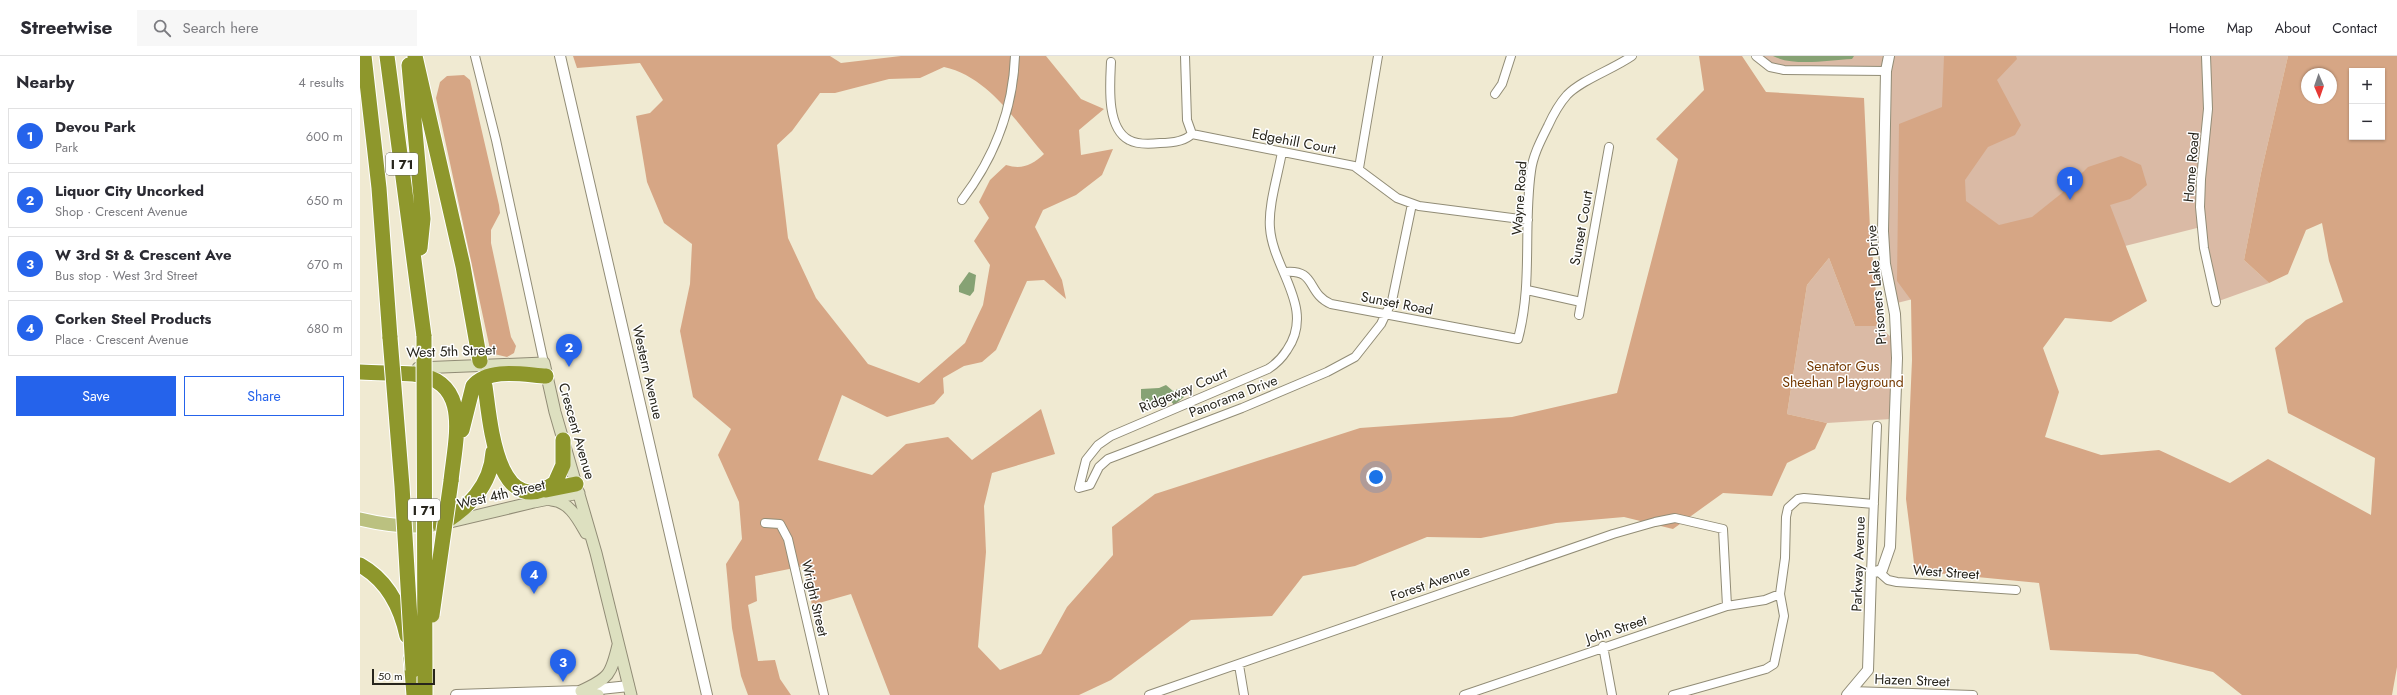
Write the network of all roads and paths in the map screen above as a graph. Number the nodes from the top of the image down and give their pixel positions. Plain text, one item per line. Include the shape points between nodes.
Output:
1 (364, 56) edge
2 (387, 56) edge
3 (408, 56) edge
4 (415, 56) edge
5 (475, 56) edge
6 (560, 56) edge
7 (1015, 56) edge
8 (1185, 56) edge
9 (1378, 56) edge
10 (1511, 56) edge
11 (1630, 56) edge
12 (1756, 56) edge
13 (1889, 56) edge
14 (2206, 56) edge
15 (1112, 62) dead end
16 (1886, 71) junction
17 (1494, 94) dead end
18 (1192, 134) junction
19 (1609, 147) dead end
20 (1282, 152) junction
21 (1359, 168) junction
22 (962, 200) dead end
23 (1412, 204) junction
24 (1528, 220) junction
25 (1285, 272) junction
26 (417, 273) junction
27 (1527, 290) junction
28 (1581, 302) junction
29 (2216, 302) dead end
30 (1386, 314) junction
31 (1578, 315) dead end
32 (1518, 339) joint
33 (480, 361) dead end
34 (545, 369) junction
35 (360, 372) edge
36 (485, 386) dead end
37 (1877, 426) dead end
38 (494, 438) junction
39 (563, 440) junction
40 (1086, 460) joint
41 (451, 482) junction
42 (578, 489) junction
43 (542, 495) junction
44 (1874, 504) junction
45 (360, 519) edge
46 (765, 523) dead end
47 (440, 525) junction
48 (596, 553) junction
49 (366, 569) edge
50 (1875, 573) junction
51 (2016, 590) dead end
52 (1780, 594) junction
53 (1727, 606) junction
54 (619, 642) junction
55 (1603, 646) junction
56 (1239, 665) junction
57 (413, 670) junction
58 (425, 689) edge
59 (630, 690) edge
60 (581, 691) junction
61 (1849, 693) edge
62 (414, 695) edge
63 (456, 695) edge
64 (598, 695) edge
65 (707, 695) edge
66 (824, 695) edge
67 (1149, 695) edge
68 (1244, 695) edge
69 (1464, 695) edge
70 (1612, 695) edge
71 (1674, 695) edge
72 (1973, 695) edge

1 - 57 highway, I 71, bridge via 379,188
2 - 26 highway, I 71
3 - 26 highway via 422,219
4 - 33 highway via 463,266
5 - 34 street, Crescent Avenue via 496,140
6 - 65 street, Western Avenue
7 - 22 street via 1013,90 1008,114 989,156
8 - 18 street via 1188,120
9 - 21 street
10 - 17 street via 1502,84
11 - 24 street, Wayne Road via 1568,94 1555,111 1538,146 1531,170
12 - 16 street via 1770,67 1784,70
13 - 16 street, Prisoners Lake Drive
14 - 29 street, Home Road via 2208,109 2200,207 2204,248
15 - 18 street via 1111,93 1114,118 1122,135 1132,142 1146,144 1180,141
16 - 50 street, Prisoners Lake Drive via 1883,231 1885,264 1895,314 1897,358 1890,548 1887,561
18 - 20 street, Edgehill Court
19 - 28 street, Sunset Court
20 - 21 street, Edgehill Court
20 - 25 street via 1270,226 1278,258
21 - 23 street, Edgehill Court via 1397,198
23 - 24 street, Edgehill Court
23 - 30 street, Panorama Drive via 1396,286
24 - 27 street, Wayne Road
25 - 30 street, Sunset Road via 1300,272 1307,276 1318,296 1331,304
25 - 40 street, Ridgeway Court via 1297,311 1297,328 1291,345 1281,359 1268,369 1123,430 1098,445
26 - 58 highway, I 71, bridge via 424,336
27 - 28 street
27 - 32 street, Wayne Road
28 - 31 street, Sunset Court
30 - 32 street, Sunset Road
30 - 40 street, Panorama Drive via 1368,342 1350,360 1242,408 1108,458 1099,467 1090,485 1079,488
34 - 35 main road, West 5th Street
34 - 39 main road, Crescent Avenue
34 - 41 highway via 497,375 477,381 470,398
35 - 41 highway via 414,374 436,381 445,387 451,395 457,414
36 - 38 highway
37 - 44 street, Parkway Avenue
38 - 43 highway via 505,477 519,488
38 - 47 highway via 491,469 482,489 459,514
39 - 42 main road, Crescent Avenue
39 - 43 highway via 563,465 560,475
41 - 58 highway, bridge
42 - 43 highway
42 - 48 main road, Crescent Avenue
43 - 47 main road, West 4th Street
43 - 48 main road via 571,510 578,518
44 - 50 street, Parkway Avenue
44 - 52 street via 1804,498 1792,503 1786,517 1785,558
45 - 47 main road, West 4th Street via 387,525
46 - 66 street, Wright Street via 780,524 788,539
48 - 54 main road, Crescent Avenue
49 - 57 highway, bridge via 392,596 398,607
50 - 51 street, West Street via 1897,582
50 - 61 street, Parkway Avenue via 1868,670
52 - 53 street, John Street via 1765,600
52 - 71 street via 1784,616 1774,664 1766,669
53 - 55 street, John Street
53 - 56 street, Forest Avenue via 1723,529 1674,518 1655,522 1322,634
54 - 59 main road, Crescent Avenue
54 - 60 main road via 614,662 606,678
55 - 69 street, John Street
55 - 70 street
56 - 67 street, Forest Avenue
56 - 68 street
57 - 62 highway, I 71
59 - 60 street
60 - 63 street
60 - 64 main road
61 - 72 street, Hazen Street

